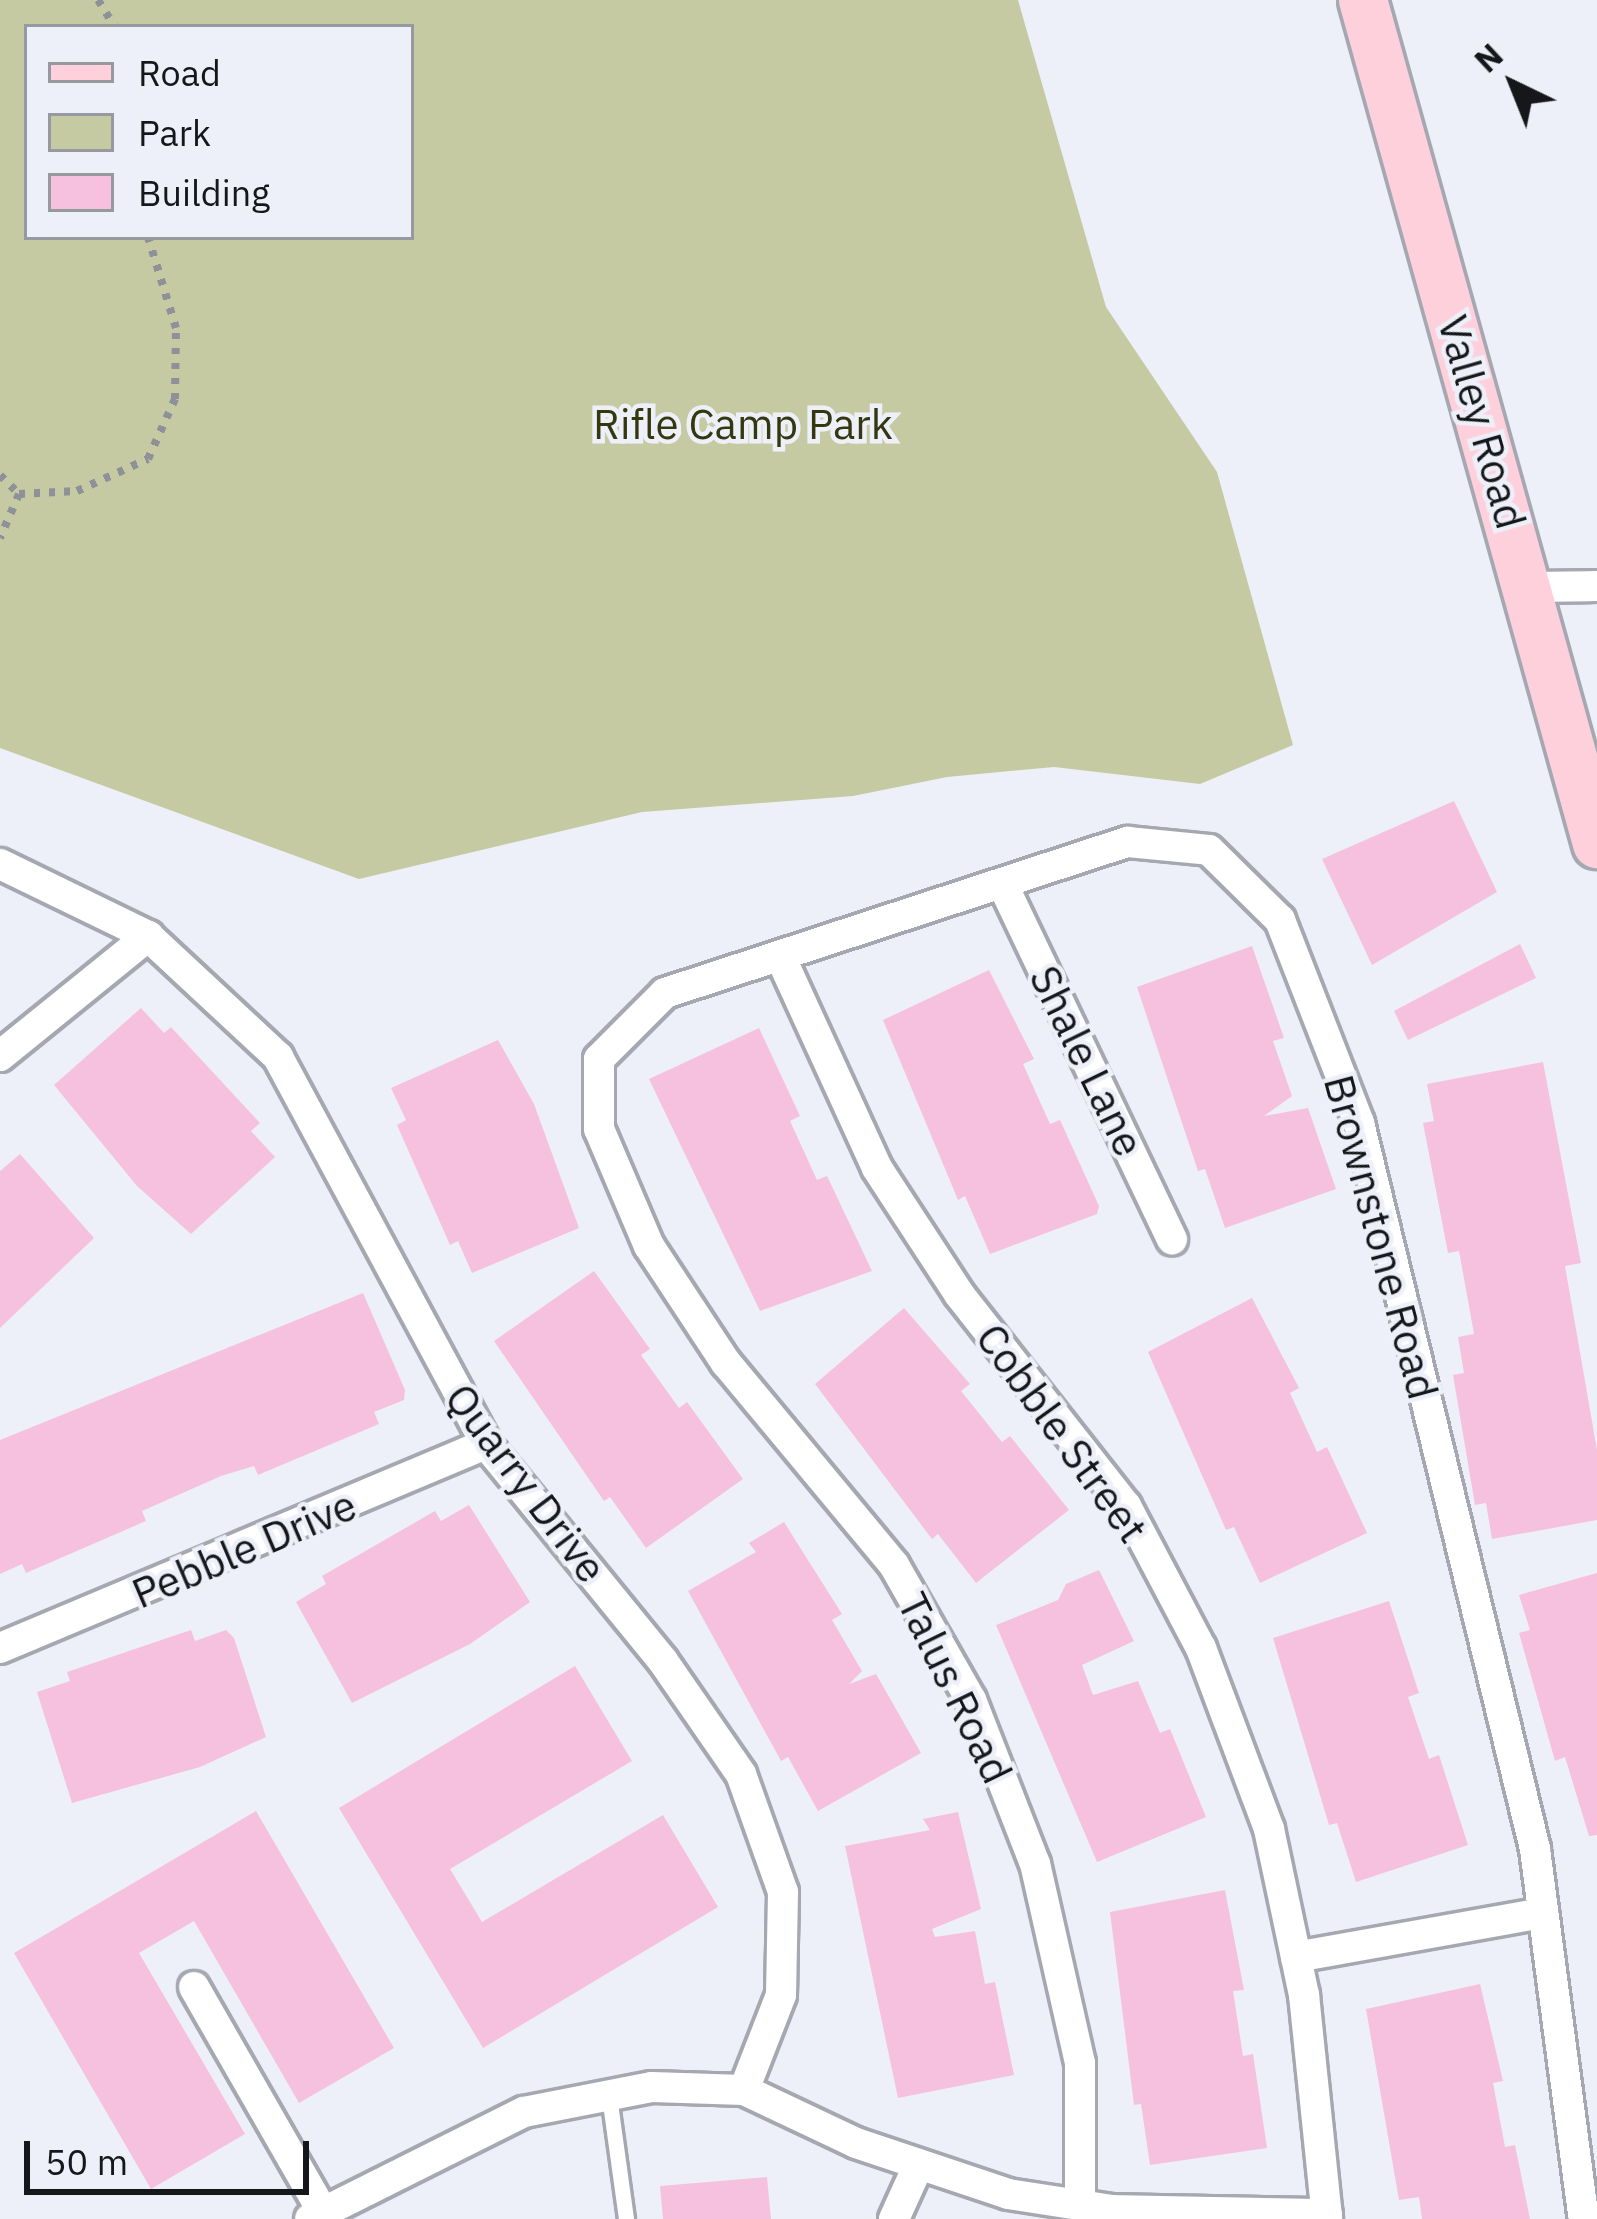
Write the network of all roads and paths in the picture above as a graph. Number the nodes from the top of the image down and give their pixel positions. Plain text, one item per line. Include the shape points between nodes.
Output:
1 (1363, 0) edge
2 (149, 240) edge
3 (0, 475) edge
4 (19, 494) junction
5 (0, 538) edge
6 (1597, 586) edge
7 (1529, 587) junction
8 (1597, 844) edge
9 (0, 864) edge
10 (1002, 883) junction
11 (148, 936) junction
12 (780, 956) junction
13 (0, 1056) edge
14 (1172, 1239) dead end
15 (649, 1246) joint
16 (486, 1444) junction
17 (0, 1648) edge
18 (1543, 1913) junction
19 (1296, 1957) junction
20 (194, 1988) dead end
21 (744, 2090) junction
22 (609, 2096) junction
23 (919, 2164) junction
24 (1080, 2205) junction
25 (316, 2216) edge
26 (1327, 2217) edge
27 (626, 2219) edge
28 (894, 2219) edge
29 (1584, 2219) edge

1 - 7 main road, Valley Road
2 - 4 path via 176,328 176,399 148,459 77,491
3 - 4 path
4 - 5 path
6 - 7 street
7 - 8 main road, Valley Road
9 - 11 street, Quarry Drive
10 - 12 street, Brownstone Road
10 - 14 street, Shale Lane
10 - 18 street, Brownstone Road via 1128,842 1209,850 1280,920 1358,1123
11 - 13 street
11 - 16 street, Quarry Drive via 278,1057
12 - 15 street, Brownstone Road via 665,993 599,1059 599,1130
12 - 19 street, Cobble Street via 877,1168 959,1294 1126,1506 1201,1648 1269,1829
15 - 24 street, Talus Road via 726,1363 894,1565 971,1700 1035,1864 1080,2063
16 - 17 street, Pebble Drive
16 - 21 street, Quarry Drive via 663,1660 741,1774 783,1892 781,1995
18 - 19 street
18 - 29 street, Brownstone Road
19 - 26 street, Cobble Street
20 - 25 street
21 - 22 street via 652,2087
21 - 23 street
22 - 25 street via 524,2112
22 - 27 lane
23 - 24 street via 1008,2194
23 - 28 street
24 - 26 street

